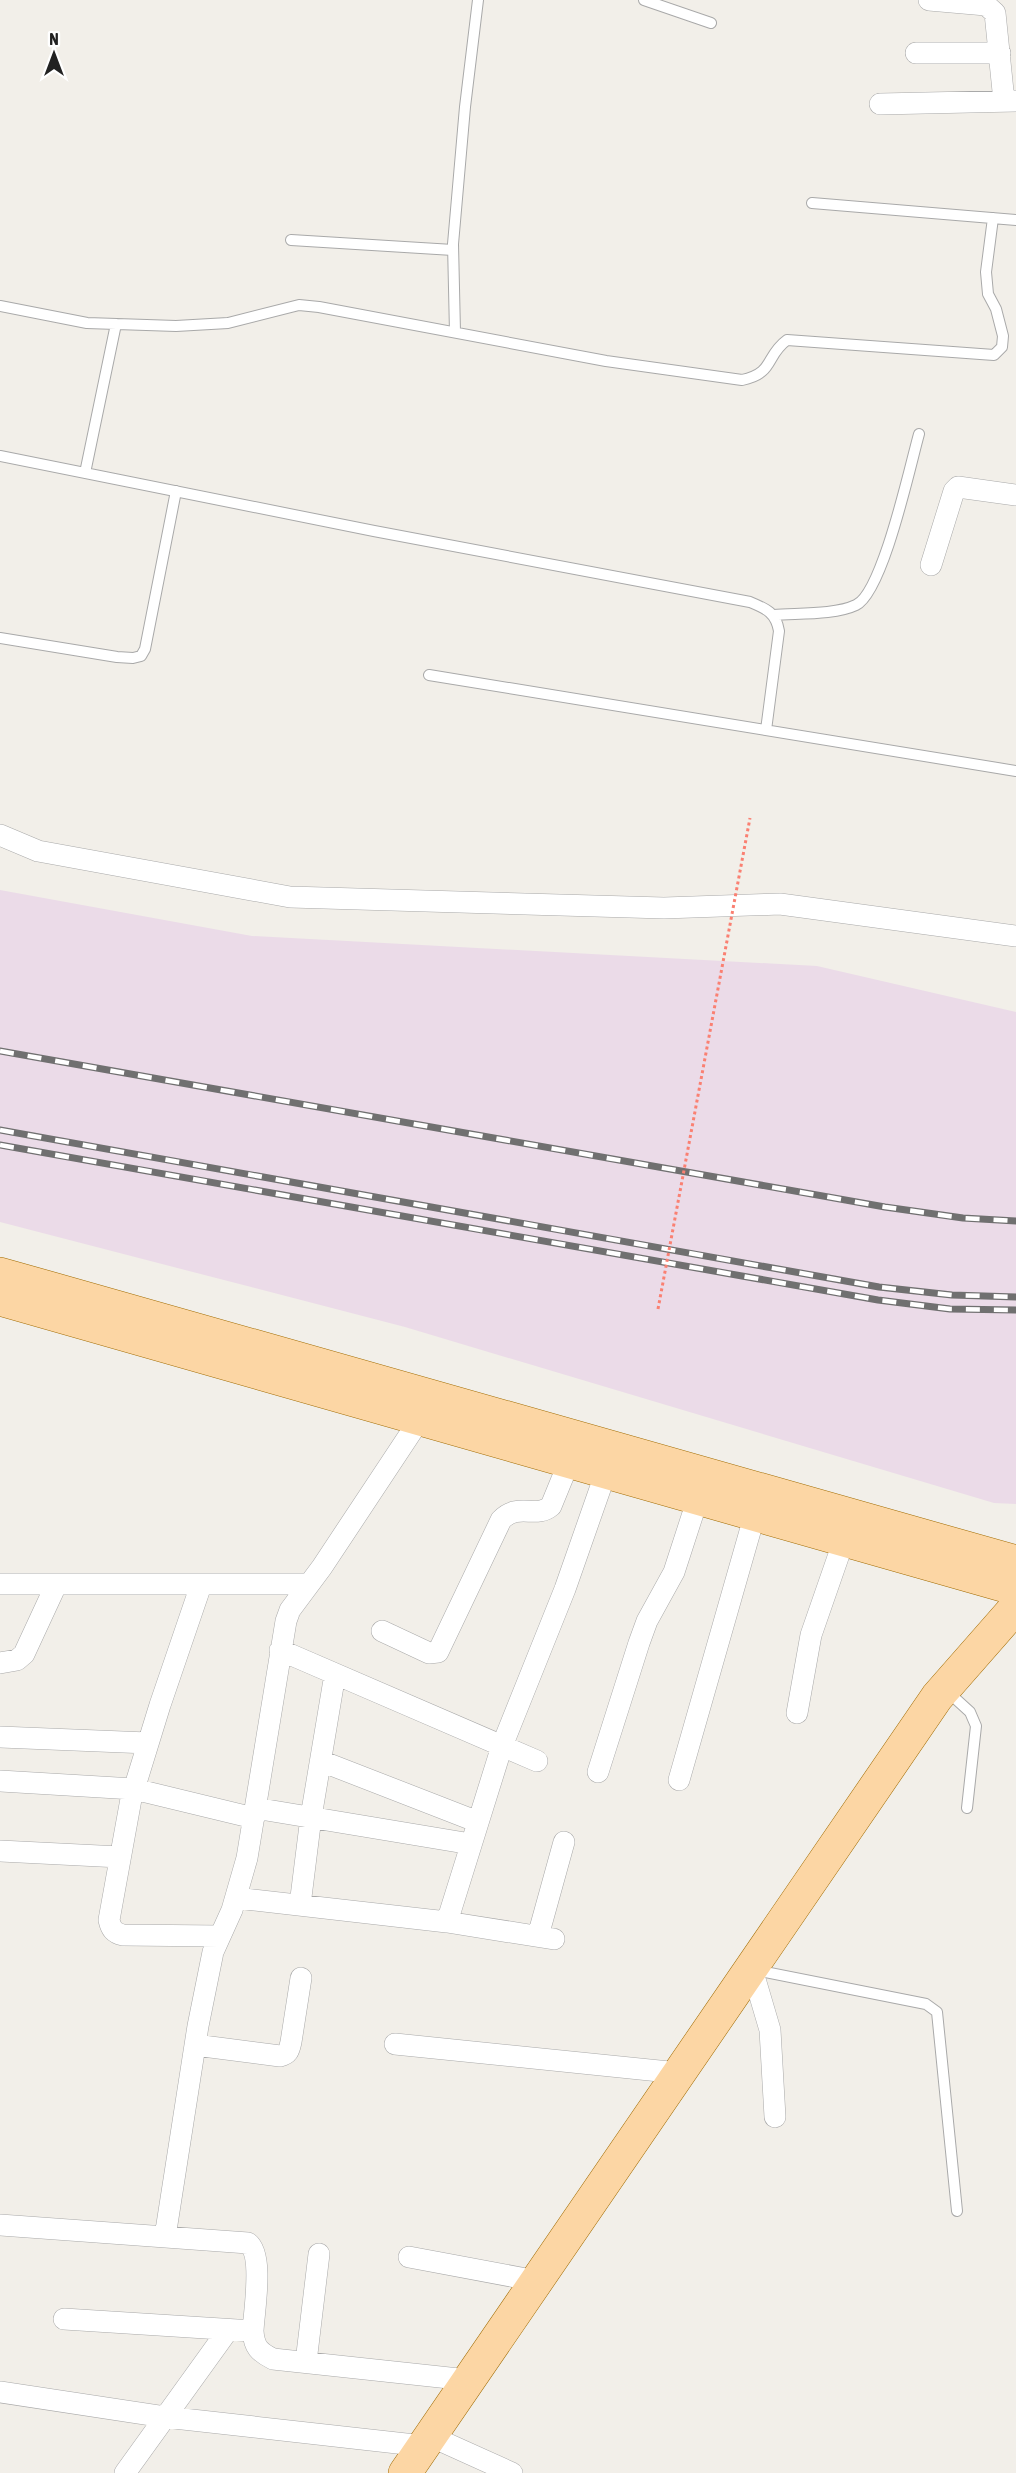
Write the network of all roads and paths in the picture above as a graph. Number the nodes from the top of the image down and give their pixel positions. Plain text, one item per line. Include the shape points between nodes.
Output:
1 (478, 0) edge
2 (644, 0) edge
3 (929, 0) edge
4 (711, 23) dead end
5 (915, 53) dead end
6 (1000, 53) junction
7 (1010, 101) edge
8 (880, 104) dead end
9 (812, 203) dead end
10 (993, 218) junction
11 (1016, 220) edge
12 (291, 240) dead end
13 (453, 250) junction
14 (0, 306) edge
15 (116, 324) junction
16 (455, 332) junction
17 (919, 434) dead end
18 (0, 456) edge
19 (85, 473) junction
20 (176, 491) junction
21 (1016, 495) edge
22 (931, 565) dead end
23 (774, 615) junction
24 (0, 638) edge
25 (429, 675) dead end
26 (766, 729) junction
27 (1016, 771) edge
28 (750, 818) dead end
29 (0, 836) edge
30 (1016, 936) edge
31 (0, 1274) edge
32 (0, 1299) edge
33 (658, 1309) dead end
34 (424, 1407) junction
35 (569, 1462) junction
36 (606, 1472) junction
37 (698, 1498) junction
38 (755, 1514) junction
39 (843, 1540) junction
40 (1007, 1573) edge
41 (0, 1584) edge
42 (309, 1584) junction
43 (56, 1585) junction
44 (201, 1585) junction
45 (1016, 1607) edge
46 (382, 1631) dead end
47 (980, 1648) junction
48 (280, 1650) junction
49 (0, 1663) edge
50 (335, 1674) junction
51 (945, 1688) junction
52 (797, 1713) dead end
53 (0, 1737) edge
54 (148, 1743) junction
55 (502, 1746) junction
56 (321, 1761) junction
57 (537, 1761) dead end
58 (598, 1772) dead end
59 (679, 1780) dead end
60 (0, 1781) edge
61 (134, 1789) junction
62 (967, 1808) dead end
63 (254, 1813) junction
64 (311, 1817) junction
65 (478, 1822) junction
66 (564, 1842) dead end
67 (471, 1844) junction
68 (0, 1851) edge
69 (120, 1857) junction
70 (236, 1898) junction
71 (300, 1905) junction
72 (447, 1922) junction
73 (219, 1936) junction
74 (752, 1969) junction
75 (301, 1978) dead end
76 (395, 2044) dead end
77 (195, 2045) junction
78 (679, 2073) junction
79 (775, 2117) dead end
80 (957, 2211) dead end
81 (0, 2225) edge
82 (165, 2237) junction
83 (319, 2254) dead end
84 (409, 2257) dead end
85 (537, 2281) junction
86 (64, 2319) dead end
87 (228, 2330) junction
88 (253, 2331) junction
89 (306, 2362) junction
90 (468, 2380) junction
91 (0, 2392) edge
92 (165, 2417) junction
93 (427, 2441) junction
94 (125, 2473) edge
95 (405, 2473) edge
96 (513, 2473) edge

1 - 13 lane
2 - 4 lane
3 - 6 street via 992,8
5 - 6 street
6 - 7 street
7 - 8 street
9 - 10 lane
10 - 11 lane
10 - 16 lane via 986,272 988,294 1004,336 1002,347 994,355 787,340 761,374 742,380 606,361
12 - 13 lane
13 - 16 lane
14 - 15 lane via 87,323
15 - 16 lane via 176,327 228,323 299,305
15 - 19 lane
17 - 23 lane via 885,555 870,591 857,604 838,610
18 - 19 lane
19 - 20 lane
20 - 23 lane via 750,602
20 - 24 lane via 141,656 117,657
21 - 22 street via 964,486 954,490
23 - 26 lane via 779,631
25 - 26 lane
26 - 27 lane
28 - 33 path, bridge
29 - 30 street via 38,851 290,897 664,908 780,904
31 - 34 main road
32 - 34 main road
34 - 35 main road
34 - 40 main road
34 - 42 street
35 - 36 main road
35 - 46 street via 551,1506 515,1510 501,1520 438,1652 429,1653
36 - 37 main road
36 - 55 street via 565,1589
37 - 38 main road
37 - 58 street via 674,1572 647,1621
38 - 39 main road
38 - 59 street
39 - 40 main road
39 - 52 street via 811,1635
40 - 47 main road
41 - 43 street
42 - 44 street
42 - 48 street via 286,1621
43 - 44 street
43 - 49 street via 24,1654 17,1660
44 - 54 street
45 - 47 main road
47 - 51 main road
48 - 50 street
48 - 63 street
50 - 55 street
50 - 56 street
51 - 62 lane via 970,1712 976,1726
51 - 74 main road
53 - 54 street
54 - 61 street
55 - 57 street
55 - 65 street
56 - 64 street
56 - 65 street
60 - 61 street
61 - 63 street
61 - 69 street
63 - 64 street
63 - 70 street
64 - 67 street
64 - 71 street
65 - 67 street
66 - 72 street via 546,1937
67 - 72 street
68 - 69 street
69 - 73 street via 109,1920 116,1934
70 - 71 street
70 - 73 street
71 - 72 street
73 - 77 street
74 - 78 main road
74 - 79 street via 771,2041
74 - 80 lane via 926,2004 937,2012
75 - 77 street via 291,2043 285,2055
76 - 78 street
77 - 82 street
78 - 85 main road
81 - 82 street
82 - 88 street via 239,2242 253,2247 257,2260
83 - 89 street
84 - 85 street
85 - 90 main road
86 - 87 street
87 - 88 street
87 - 92 street
88 - 89 street via 259,2352 273,2359
89 - 90 street
90 - 93 main road
91 - 92 street
92 - 93 street
92 - 94 street
93 - 95 main road
93 - 96 street

